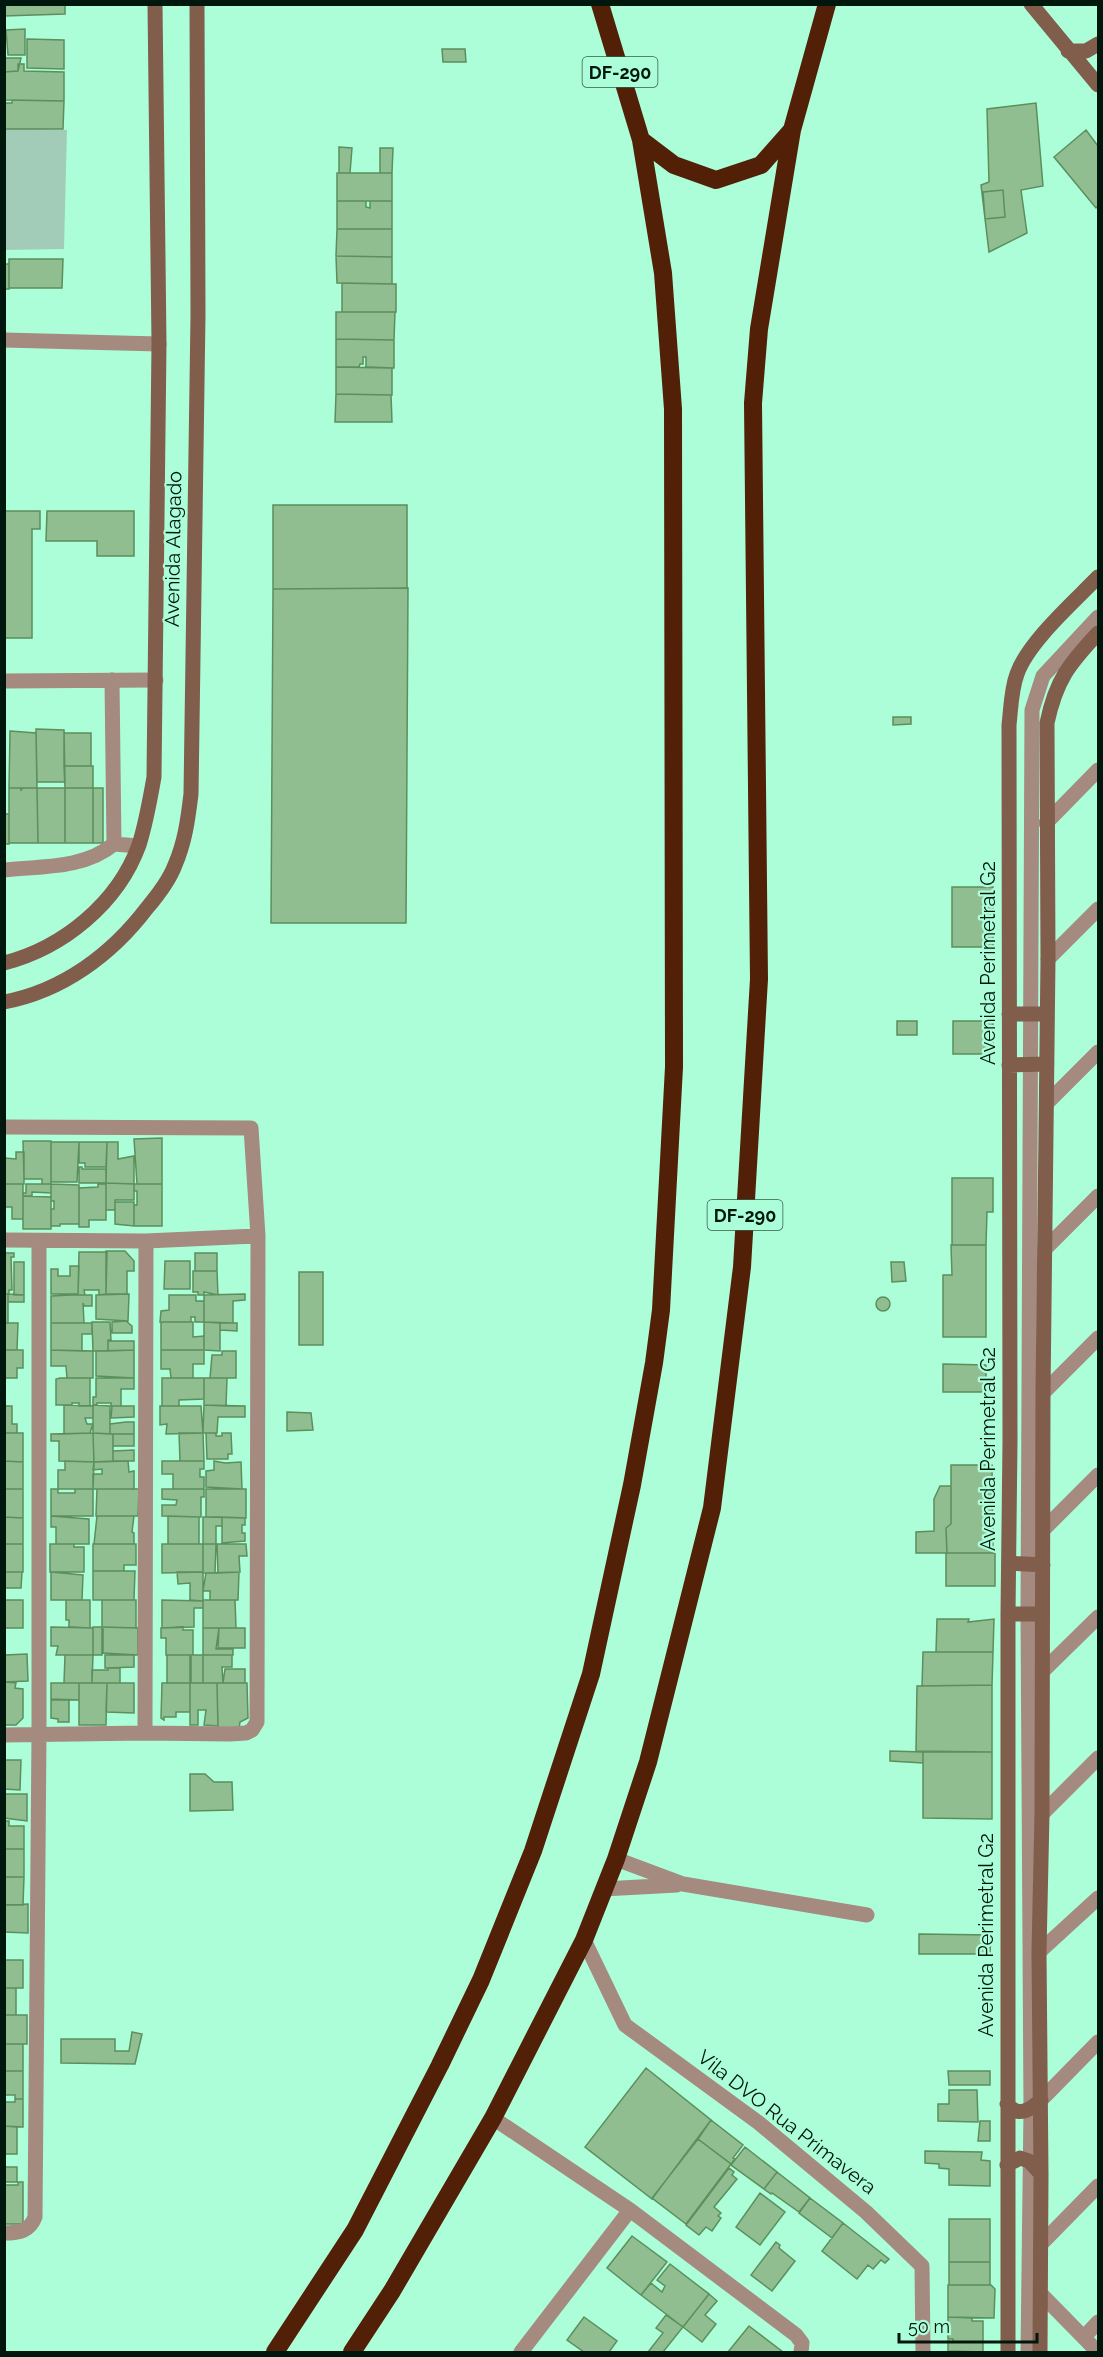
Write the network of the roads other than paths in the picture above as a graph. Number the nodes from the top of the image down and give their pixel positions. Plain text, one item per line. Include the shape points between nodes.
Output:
1 (154, 4) edge
2 (197, 4) edge
3 (600, 4) edge
4 (827, 4) edge
5 (1031, 4) edge
6 (1098, 44) edge
7 (1068, 51) junction
8 (1098, 86) edge
9 (792, 130) junction
10 (641, 140) junction
11 (4, 340) edge
12 (159, 344) junction
13 (1098, 577) edge
14 (1098, 617) edge
15 (1098, 633) edge
16 (112, 680) junction
17 (156, 680) junction
18 (4, 681) edge
19 (1098, 770) edge
20 (1046, 823) junction
21 (114, 844) junction
22 (138, 846) junction
23 (4, 870) edge
24 (1098, 909) edge
25 (1048, 959) junction
26 (4, 963) edge
27 (4, 1002) edge
28 (1009, 1014) junction
29 (1039, 1015) junction
30 (1098, 1052) edge
31 (1047, 1064) junction
32 (1009, 1065) junction
33 (1030, 1065) junction
34 (1047, 1103) junction
35 (4, 1127) edge
36 (1098, 1196) edge
37 (258, 1236) junction
38 (4, 1240) edge
39 (39, 1241) junction
40 (146, 1241) junction
41 (1045, 1249) junction
42 (1098, 1338) edge
43 (1043, 1393) junction
44 (1098, 1474) edge
45 (1044, 1529) junction
46 (1009, 1563) junction
47 (1036, 1564) junction
48 (1035, 1613) junction
49 (1008, 1614) junction
50 (1098, 1617) edge
51 (1043, 1671) junction
52 (145, 1732) junction
53 (39, 1734) junction
54 (4, 1735) edge
55 (1098, 1758) edge
56 (1042, 1814) junction
57 (616, 1859) junction
58 (682, 1884) junction
59 (603, 1889) junction
60 (1098, 1898) edge
61 (867, 1915) dead end
62 (584, 1940) junction
63 (1039, 1952) junction
64 (1098, 2042) edge
65 (1007, 2104) junction
66 (1036, 2105) junction
67 (492, 2118) junction
68 (1029, 2161) junction
69 (1007, 2165) junction
70 (1041, 2174) junction
71 (1098, 2186) edge
72 (630, 2210) junction
73 (4, 2233) edge
74 (1041, 2244) junction
75 (1040, 2293) junction
76 (1098, 2322) edge
77 (1084, 2337) junction
78 (275, 2352) edge
79 (352, 2352) edge
80 (521, 2352) edge
81 (801, 2352) edge
82 (923, 2352) edge
83 (1008, 2352) edge
84 (1028, 2352) edge
85 (1040, 2352) edge
86 (1098, 2352) edge

1 - 12 street, Avenida Alagado
2 - 27 street, Avenida Alagado via 198,315 191,794 186,835 161,890 105,955 41,992
3 - 10 highway, DF-290
4 - 9 highway, DF-290
5 - 7 street
6 - 7 street via 1086,51
7 - 8 street
9 - 10 highway via 761,165 716,180 674,165
9 - 57 highway, DF-290 via 759,329 753,403 759,979 742,1267 712,1508 648,1762
10 - 78 highway, DF-290 via 663,273 673,409 674,1067 661,1310 654,1363 591,1674 533,1851 481,1980 355,2230
11 - 12 street
12 - 17 street, Avenida Alagado
13 - 28 street, Avenida Perimetral G2 via 1034,646 1017,673 1012,694 1008,756
14 - 29 street via 1043,676 1032,710
15 - 20 street via 1061,678 1052,700 1047,723
16 - 17 street
16 - 18 street
16 - 21 street
17 - 22 street, Avenida Alagado via 154,777
19 - 20 street
20 - 25 street
21 - 22 street
21 - 23 street via 101,855 83,861
22 - 26 street, Avenida Alagado via 108,896 74,930 56,944
24 - 25 street
25 - 29 street
28 - 29 street
28 - 32 street, Avenida Perimetral G2
29 - 31 street
29 - 33 street
30 - 34 street
31 - 33 street
31 - 34 street
32 - 33 street
32 - 46 street, Avenida Perimetral G2
33 - 47 street
34 - 41 street
35 - 37 street via 251,1128
36 - 41 street
37 - 40 street
37 - 52 street via 257,1722 246,1733
38 - 39 street
39 - 40 street
39 - 53 street
40 - 52 street
41 - 43 street
42 - 43 street
43 - 45 street
44 - 45 street
45 - 47 street
46 - 47 street
46 - 49 street, Avenida Perimetral G2
47 - 48 street
48 - 49 street
48 - 51 street
48 - 66 street
49 - 65 street, Avenida Perimetral G2
50 - 51 street
51 - 56 street
52 - 53 street
53 - 54 street
53 - 73 street via 35,2217 25,2230
55 - 56 street
56 - 63 street
57 - 58 street
57 - 59 highway, DF-290
58 - 59 street
58 - 61 street
59 - 62 highway, DF-290
60 - 63 street
62 - 67 highway, DF-290
62 - 82 street, Vila DVO Rua Primavera via 625,2025 759,2123 866,2212 922,2266
63 - 66 street
64 - 66 street
65 - 66 street via 1012,2111 1021,2113
65 - 69 street, Avenida Perimetral G2
66 - 68 street
66 - 70 street
67 - 72 street
67 - 79 highway, DF-290 via 392,2291
68 - 69 street via 1020,2158
68 - 70 street
68 - 84 street
69 - 83 street, Avenida Perimetral G2
70 - 74 street
71 - 74 street
72 - 80 street
72 - 81 street via 796,2335 802,2343
74 - 75 street
75 - 77 street
75 - 85 street
76 - 77 street
77 - 86 street

